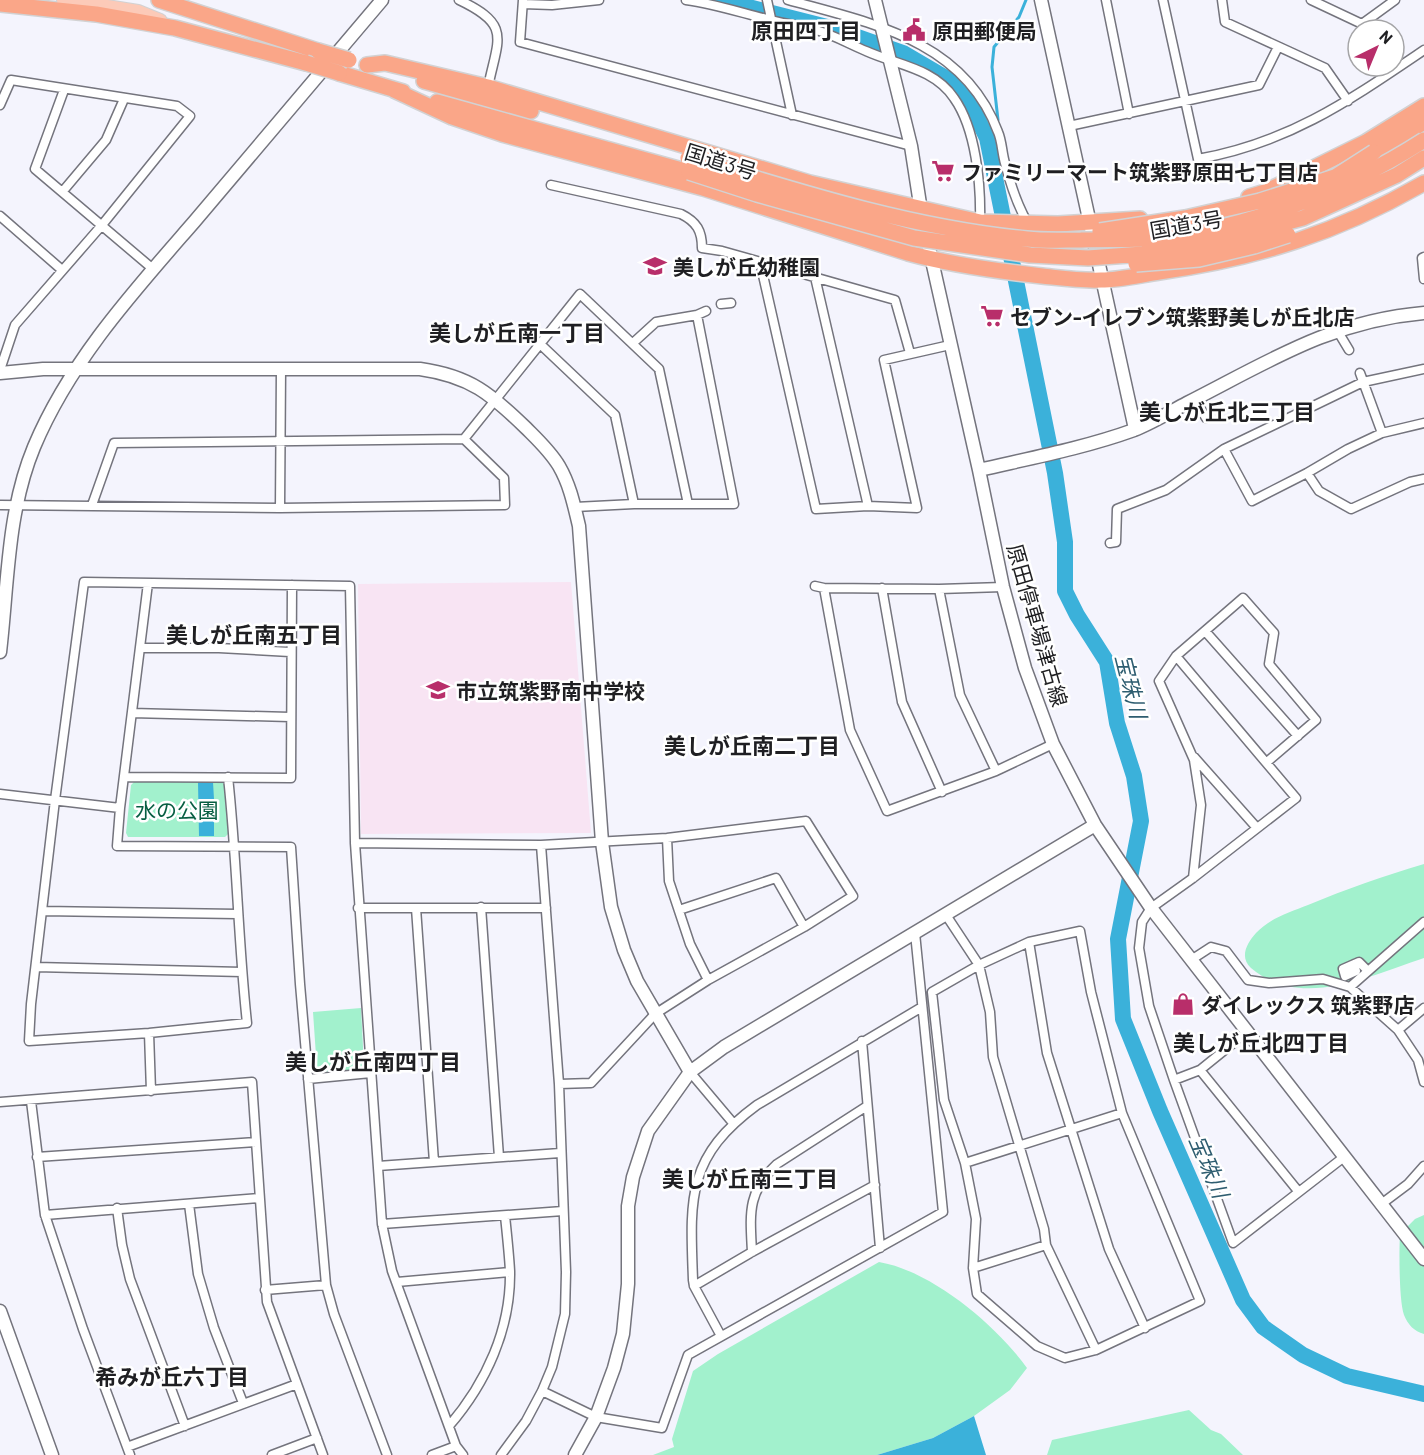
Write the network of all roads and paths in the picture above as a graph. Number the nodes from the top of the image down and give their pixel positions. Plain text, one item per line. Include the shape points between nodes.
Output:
1 (64, 0) edge
2 (152, 0) edge
3 (382, 0) edge
4 (459, 0) edge
5 (599, 0) edge
6 (686, 0) edge
7 (767, 0) edge
8 (788, 0) edge
9 (875, 0) edge
10 (1041, 0) edge
11 (1106, 0) edge
12 (1163, 0) edge
13 (1222, 0) edge
14 (1311, 0) edge
15 (1395, 0) edge
16 (165, 2) edge
17 (523, 2) edge
18 (0, 4) edge
19 (1346, 18) edge
20 (1374, 18) edge
21 (771, 21) junction
22 (881, 26) junction
23 (175, 28) junction
24 (1278, 47) junction
25 (1424, 50) edge
26 (888, 59) junction
27 (1406, 61) edge
28 (367, 65) junction
29 (1380, 78) edge
30 (488, 87) junction
31 (64, 90) junction
32 (394, 90) junction
33 (124, 99) junction
34 (1185, 101) junction
35 (1348, 101) junction
36 (0, 105) edge
37 (1424, 106) edge
38 (1129, 114) junction
39 (792, 115) junction
40 (1424, 122) edge
41 (1069, 126) junction
42 (1424, 140) edge
43 (911, 146) junction
44 (1424, 158) edge
45 (690, 160) junction
46 (1424, 172) edge
47 (1424, 183) edge
48 (551, 185) dead end
49 (63, 191) junction
50 (920, 208) junction
51 (0, 216) edge
52 (986, 222) junction
53 (1024, 223) junction
54 (1091, 223) junction
55 (102, 225) junction
56 (957, 230) junction
57 (1424, 257) edge
58 (1088, 258) junction
59 (931, 260) junction
60 (760, 262) junction
61 (153, 269) junction
62 (62, 270) junction
63 (815, 278) junction
64 (1424, 279) edge
65 (1102, 280) junction
66 (1424, 313) edge
67 (1337, 330) junction
68 (539, 344) junction
69 (633, 344) junction
70 (950, 345) junction
71 (1349, 350) dead end
72 (910, 353) junction
73 (74, 369) junction
74 (281, 369) junction
75 (1424, 369) edge
76 (0, 371) edge
77 (1361, 378) junction
78 (495, 399) junction
79 (1195, 399) junction
80 (1206, 418) dead end
81 (1424, 423) edge
82 (1135, 429) junction
83 (1382, 433) junction
84 (464, 439) junction
85 (280, 442) junction
86 (1224, 449) junction
87 (979, 470) junction
88 (1307, 473) junction
89 (1424, 479) edge
90 (634, 504) junction
91 (688, 504) junction
92 (0, 505) edge
93 (16, 505) junction
94 (92, 505) junction
95 (868, 506) junction
96 (575, 507) junction
97 (280, 508) junction
98 (1110, 543) dead end
99 (148, 583) junction
100 (292, 585) junction
101 (1003, 587) junction
102 (882, 588) junction
103 (939, 589) junction
104 (3, 604) edge
105 (1205, 631) junction
106 (141, 648) junction
107 (0, 652) edge
108 (290, 652) junction
109 (1176, 656) junction
110 (132, 713) junction
111 (290, 717) junction
112 (1298, 736) junction
113 (1053, 744) junction
114 (1192, 754) junction
115 (1267, 762) junction
116 (996, 771) junction
117 (124, 777) junction
118 (228, 777) junction
119 (942, 792) junction
120 (0, 794) edge
121 (55, 800) junction
122 (120, 808) junction
123 (1095, 825) junction
124 (1257, 828) junction
125 (667, 838) junction
126 (602, 842) junction
127 (355, 843) junction
128 (541, 845) junction
129 (236, 847) junction
130 (1193, 878) junction
131 (1149, 904) junction
132 (480, 907) junction
133 (358, 908) junction
134 (416, 908) junction
135 (546, 908) junction
136 (679, 910) junction
137 (43, 911) junction
138 (237, 914) junction
139 (946, 915) junction
140 (1424, 922) edge
141 (804, 927) junction
142 (915, 933) junction
143 (1029, 942) junction
144 (1191, 960) junction
145 (1354, 964) dead end
146 (979, 965) junction
147 (36, 967) junction
148 (1368, 971) junction
149 (242, 972) junction
150 (708, 980) junction
151 (1350, 987) junction
152 (922, 1006) junction
153 (1424, 1008) edge
154 (655, 1014) junction
155 (1398, 1030) junction
156 (1247, 1032) junction
157 (149, 1033) junction
158 (862, 1041) junction
159 (1200, 1070) junction
160 (690, 1072) junction
161 (371, 1073) junction
162 (308, 1079) junction
163 (1174, 1080) junction
164 (1424, 1082) edge
165 (559, 1084) junction
166 (151, 1091) junction
167 (31, 1101) junction
168 (0, 1102) edge
169 (867, 1106) junction
170 (1122, 1113) junction
171 (733, 1123) junction
172 (1071, 1129) junction
173 (256, 1142) junction
174 (1019, 1145) junction
175 (560, 1153) junction
176 (37, 1157) junction
177 (499, 1157) junction
178 (1344, 1157) junction
179 (434, 1162) junction
180 (965, 1163) junction
181 (378, 1166) junction
182 (1424, 1166) edge
183 (875, 1185) junction
184 (1298, 1191) junction
185 (259, 1197) junction
186 (189, 1204) junction
187 (1380, 1205) junction
188 (117, 1208) junction
189 (563, 1211) junction
190 (45, 1215) junction
191 (505, 1216) junction
192 (382, 1224) junction
193 (1046, 1245) junction
194 (880, 1248) junction
195 (752, 1251) junction
196 (1424, 1259) edge
197 (973, 1268) junction
198 (510, 1272) junction
199 (397, 1282) junction
200 (326, 1285) junction
201 (694, 1286) junction
202 (266, 1290) junction
203 (0, 1311) edge
204 (1145, 1328) junction
205 (721, 1336) junction
206 (1096, 1350) junction
207 (297, 1384) junction
208 (542, 1391) junction
209 (243, 1403) junction
210 (596, 1417) junction
211 (185, 1426) junction
212 (449, 1426) junction
213 (317, 1438) junction
214 (456, 1446) junction
215 (129, 1451) edge
216 (52, 1455) edge
217 (272, 1455) edge
218 (323, 1455) edge
219 (387, 1455) edge
220 (432, 1455) edge
221 (463, 1455) edge
222 (501, 1455) edge
223 (575, 1455) edge

1 - 23 main road via 138,12
2 - 16 main road
3 - 61 street
4 - 30 street via 486,14 497,27
5 - 17 street
6 - 21 street
7 - 21 street
8 - 22 street
9 - 22 street, 原田停車場津古線
10 - 41 street
11 - 38 street
12 - 34 street
13 - 24 street via 1225,22
14 - 19 street
15 - 20 street
16 - 28 highway, 国道3号, bridge
17 - 39 street via 520,42
18 - 23 highway, 国道3号 via 96,14
21 - 26 street via 816,30
21 - 39 street
22 - 26 street, 原田停車場津古線
22 - 53 street via 944,60 973,87 999,133
23 - 32 highway, 国道3号, bridge
24 - 34 street via 1259,85
24 - 35 street via 1325,68
25 - 27 street
26 - 43 street, 原田停車場津古線
26 - 52 street via 938,80 965,115
28 - 30 highway via 385,63
28 - 45 highway, 国道3号
29 - 35 street
30 - 45 highway
31 - 33 street
31 - 36 street via 10,80
31 - 49 street via 35,169
32 - 45 highway, 国道3号
32 - 59 highway via 452,117 502,134 719,192
33 - 49 street via 106,140
33 - 55 street via 177,106 190,116
34 - 35 street via 1198,159 1264,142
34 - 38 street
37 - 54 highway via 1366,142 1265,192 1196,210
38 - 41 street
39 - 43 street
40 - 56 highway, bridge via 1335,177 1260,201 1107,231 1061,234
41 - 54 street
42 - 56 highway, 国道3号, bridge via 1390,162 1301,202 1199,231 1142,239 1029,240
43 - 50 street, 原田停車場津古線
44 - 58 highway, 国道3号, bridge via 1356,195 1293,220 1200,245
45 - 50 highway via 710,154 810,183
45 - 56 highway, 国道3号, bridge via 850,206
45 - 58 highway, 国道3号, bridge via 757,194 914,238 1030,255
46 - 58 highway, bridge via 1341,216 1254,246 1199,259 1115,266
47 - 65 highway via 1342,225 1258,254
48 - 60 street via 681,214 698,226 702,248
49 - 55 street
50 - 52 highway
50 - 59 street, 原田停車場津古線
51 - 62 street
52 - 53 highway
53 - 54 highway
54 - 65 street
55 - 61 street
55 - 62 street
57 - 64 street
59 - 65 highway via 1032,275
59 - 70 street, 原田停車場津古線
60 - 63 street
60 - 95 street via 816,509
61 - 73 street
62 - 76 street via 12,323
63 - 72 street via 895,300
63 - 95 street
65 - 82 street
66 - 67 street
67 - 71 street
67 - 79 street
68 - 69 street via 580,294
68 - 78 street
68 - 90 street via 615,415
69 - 91 street via 659,369
69 - 91 street via 656,322 701,313 734,504
70 - 72 street
70 - 87 street, 原田停車場津古線
72 - 95 street via 884,360 917,508
73 - 74 street
73 - 76 street
73 - 93 street via 33,448
74 - 78 street via 420,369 458,378
74 - 85 street
75 - 77 street
77 - 83 street
77 - 86 street
78 - 84 street
78 - 96 street via 548,449 564,475
79 - 80 street
79 - 82 street
81 - 83 street
82 - 87 street
83 - 88 street
84 - 85 street
84 - 97 street via 504,478 505,505
85 - 94 street via 114,443
85 - 97 street
86 - 88 street via 1252,501
86 - 98 street via 1166,490 1117,509 1116,542
87 - 101 street, 原田停車場津古線
88 - 89 street via 1319,491 1351,508
90 - 91 street
90 - 96 street
92 - 93 street
93 - 94 street
93 - 104 street
94 - 97 street
96 - 126 street
99 - 100 street
99 - 106 street
99 - 121 street via 84,582
100 - 108 street
100 - 127 street via 350,586
101 - 103 street
101 - 113 street, 原田停車場津古線 via 1025,668
102 - 103 street
102 - 119 street via 902,702
102 - 119 street via 820,587 850,730 887,811
103 - 116 street via 960,695
104 - 107 street
105 - 109 street
105 - 112 street
105 - 112 street via 1244,598 1274,633 1269,664 1316,720
106 - 108 street
106 - 110 street
108 - 111 street
109 - 114 street via 1159,681
109 - 115 street
110 - 111 street
110 - 117 street
111 - 118 street via 291,778
112 - 115 street
113 - 116 street
113 - 123 street, 原田停車場津古線
114 - 124 street
114 - 130 street via 1201,805
115 - 124 street via 1296,798
116 - 119 street
117 - 118 street
117 - 122 street
118 - 129 street
120 - 121 street
121 - 122 street
121 - 137 street
122 - 129 street via 117,846
123 - 131 street, 原田停車場津古線
123 - 139 street
124 - 130 street
125 - 126 street
125 - 136 street via 669,881
125 - 141 street via 806,821 853,896
126 - 128 street
126 - 154 street via 611,907 624,950
127 - 128 street
127 - 133 street
128 - 135 street
129 - 138 street
129 - 162 street via 291,847
130 - 131 street
131 - 144 street, 原田停車場津古線
131 - 163 street via 1139,948 1149,1006
132 - 134 street
132 - 135 street
132 - 177 street
133 - 134 street
133 - 161 street
134 - 179 street
135 - 165 street
136 - 141 street via 776,878
136 - 150 street
137 - 138 street
137 - 147 street
138 - 149 street
139 - 142 street
139 - 146 street
140 - 148 street
141 - 150 street
142 - 152 street
142 - 160 street via 724,1047
143 - 146 street
143 - 170 street via 1080,931
143 - 172 street via 1047,1053
144 - 151 street via 1211,947 1226,951 1248,980 1269,983 1323,979
144 - 156 street, 原田停車場津古線
145 - 148 street via 1359,962
146 - 174 street via 990,1012 993,1058
146 - 180 street via 932,992 944,1100
147 - 149 street
147 - 157 street via 28,1041
148 - 151 street
149 - 157 street via 247,1023
150 - 154 street
151 - 155 street
152 - 158 street
152 - 194 street via 943,1212
153 - 155 street
154 - 160 street
154 - 165 street via 591,1083
155 - 164 street via 1418,1060
156 - 159 street
156 - 178 street, 原田停車場津古線
157 - 166 street
158 - 169 street
158 - 171 street
159 - 163 street
159 - 184 street
160 - 171 street
160 - 210 street via 648,1131 633,1177 622,1334
161 - 162 street
161 - 181 street
162 - 200 street
163 - 184 street via 1233,1243
165 - 175 street
166 - 167 street
166 - 173 street via 252,1082
167 - 168 street
167 - 176 street
169 - 183 street
169 - 195 street via 764,1176 750,1210
170 - 172 street
170 - 204 street via 1200,1301
171 - 201 street via 709,1152 695,1188 691,1222
172 - 174 street
172 - 204 street via 1109,1249
173 - 176 street
173 - 185 street
174 - 180 street
174 - 193 street
175 - 177 street
175 - 189 street
176 - 190 street
177 - 179 street
178 - 184 street
178 - 187 street, 原田停車場津古線
179 - 181 street
180 - 197 street via 976,1219
181 - 192 street
182 - 187 street
183 - 194 street
183 - 195 street
185 - 186 street
185 - 202 street
186 - 188 street
186 - 209 street via 198,1274
187 - 196 street, 原田停車場津古線
188 - 190 street
188 - 211 street via 130,1279
189 - 191 street
189 - 208 street via 565,1314
190 - 215 street via 82,1329
191 - 192 street
191 - 198 street
192 - 199 street
193 - 197 street
193 - 206 street
194 - 205 street
195 - 201 street
197 - 206 street via 977,1294 1036,1346 1065,1358
198 - 199 street
198 - 212 street via 506,1319 495,1353 472,1396
199 - 212 street
200 - 202 street
200 - 219 street
201 - 205 street
202 - 207 street
203 - 216 street
204 - 206 street
205 - 210 street via 688,1355 662,1428
207 - 209 street
207 - 213 street
208 - 210 street
208 - 222 street
209 - 211 street
210 - 223 street
211 - 215 street
212 - 214 street
213 - 217 street
213 - 218 street
214 - 220 street
214 - 221 street

